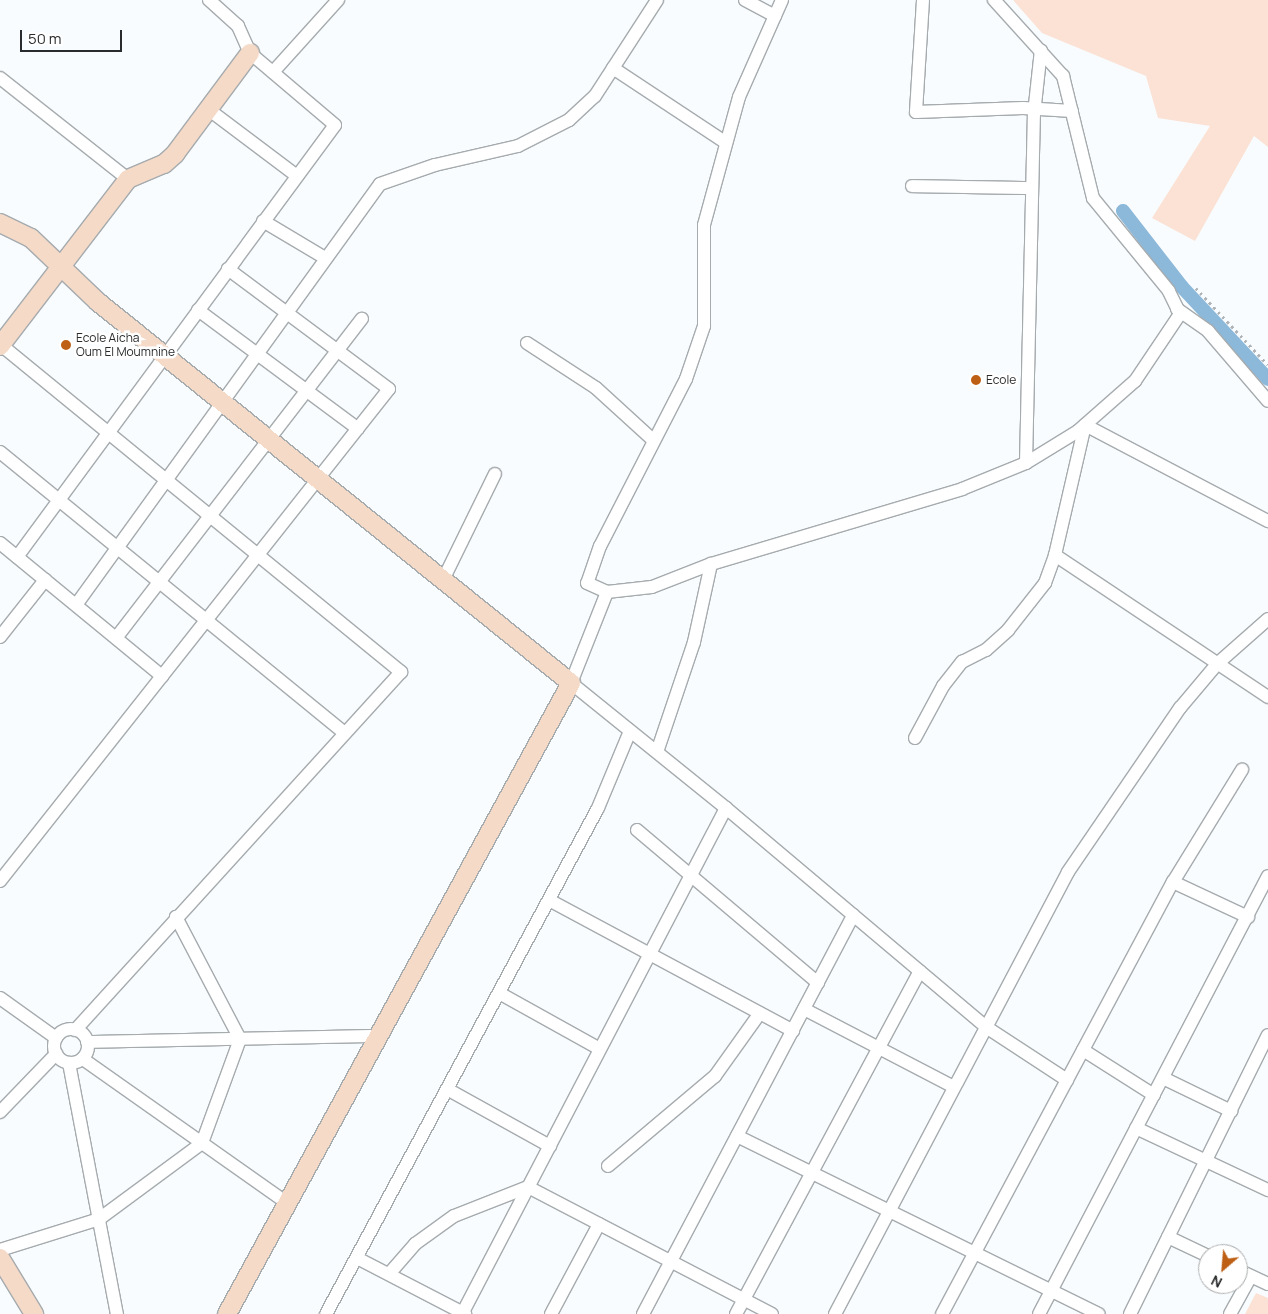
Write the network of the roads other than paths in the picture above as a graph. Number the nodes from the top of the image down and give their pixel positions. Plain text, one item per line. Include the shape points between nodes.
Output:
1 (209, 0) edge
2 (338, 0) edge
3 (657, 0) edge
4 (745, 0) edge
5 (782, 0) edge
6 (923, 0) edge
7 (994, 0) edge
8 (775, 16) junction
9 (1041, 50) junction
10 (250, 53) junction
11 (613, 68) junction
12 (273, 72) junction
13 (0, 78) edge
14 (1034, 108) junction
15 (208, 109) junction
16 (1072, 112) junction
17 (725, 142) junction
18 (297, 176) junction
19 (128, 179) junction
20 (912, 186) dead end
21 (1032, 188) junction
22 (264, 221) junction
23 (0, 223) edge
24 (325, 258) junction
25 (61, 266) junction
26 (228, 269) junction
27 (1177, 309) junction
28 (198, 310) junction
29 (286, 312) junction
30 (362, 319) dead end
31 (526, 343) dead end
32 (0, 346) edge
33 (338, 351) junction
34 (256, 353) junction
35 (165, 356) junction
36 (307, 391) junction
37 (221, 401) junction
38 (1268, 401) edge
39 (1085, 424) junction
40 (358, 429) junction
41 (109, 434) junction
42 (269, 440) junction
43 (653, 440) junction
44 (0, 452) edge
45 (1026, 463) junction
46 (495, 474) dead end
47 (318, 479) junction
48 (164, 480) junction
49 (59, 500) junction
50 (210, 517) junction
51 (1268, 521) edge
52 (0, 543) edge
53 (117, 547) junction
54 (1055, 555) junction
55 (16, 556) junction
56 (257, 556) junction
57 (711, 564) junction
58 (45, 580) junction
59 (443, 580) junction
60 (161, 583) junction
61 (607, 592) junction
62 (76, 605) junction
63 (1268, 619) edge
64 (207, 620) junction
65 (0, 637) edge
66 (116, 638) junction
67 (1217, 664) junction
68 (162, 676) junction
69 (571, 684) junction
70 (1268, 697) edge
71 (630, 731) junction
72 (346, 732) junction
73 (915, 738) dead end
74 (657, 752) junction
75 (1242, 770) dead end
76 (726, 808) junction
77 (637, 830) dead end
78 (690, 876) junction
79 (1268, 876) edge
80 (0, 881) edge
81 (1173, 882) junction
82 (1256, 898) junction
83 (549, 900) junction
84 (1268, 904) edge
85 (853, 915) junction
86 (176, 917) junction
87 (1248, 917) junction
88 (650, 954) junction
89 (920, 971) junction
90 (818, 983) junction
91 (499, 993) junction
92 (0, 998) edge
93 (804, 1009) junction
94 (760, 1014) junction
95 (986, 1027) junction
96 (75, 1030) junction
97 (793, 1031) junction
98 (376, 1036) junction
99 (1268, 1036) edge
100 (56, 1038) junction
101 (240, 1039) junction
102 (87, 1042) junction
103 (600, 1049) junction
104 (878, 1049) junction
105 (1083, 1050) junction
106 (56, 1054) junction
107 (83, 1059) junction
108 (69, 1063) junction
109 (1162, 1078) junction
110 (1066, 1080) junction
111 (954, 1088) junction
112 (447, 1089) junction
113 (1154, 1095) junction
114 (1231, 1111) junction
115 (0, 1112) edge
116 (1136, 1128) junction
117 (737, 1136) junction
118 (202, 1143) junction
119 (550, 1146) junction
120 (1206, 1161) junction
121 (608, 1166) dead end
122 (812, 1172) junction
123 (528, 1187) junction
124 (1268, 1190) edge
125 (287, 1203) junction
126 (889, 1210) junction
127 (99, 1219) junction
128 (599, 1224) junction
129 (1168, 1237) junction
130 (0, 1250) edge
131 (1198, 1251) edge
132 (974, 1253) junction
133 (0, 1258) edge
134 (357, 1258) junction
135 (671, 1262) junction
136 (389, 1274) junction
137 (1248, 1275) edge
138 (1251, 1276) junction
139 (1268, 1284) edge
140 (1050, 1291) junction
141 (743, 1299) junction
142 (34, 1314) edge
143 (117, 1314) edge
144 (227, 1314) edge
145 (326, 1314) edge
146 (463, 1314) edge
147 (551, 1314) edge
148 (643, 1314) edge
149 (736, 1314) edge
150 (772, 1314) edge
151 (835, 1314) edge
152 (942, 1314) edge
153 (1039, 1314) edge
154 (1099, 1314) edge
155 (1130, 1314) edge
156 (1230, 1314) edge

1 - 10 street via 238,26
2 - 12 street
3 - 11 street
4 - 8 street
5 - 8 street
6 - 14 street via 916,112
7 - 9 street
8 - 17 street via 739,97
9 - 14 street
9 - 16 street via 1063,76
10 - 12 street
10 - 15 street
11 - 17 street
11 - 24 street via 583,109 552,132 518,146 463,157 380,184
12 - 18 street via 335,125
13 - 19 street
14 - 16 street
14 - 21 street
15 - 18 street
15 - 19 street via 164,164
16 - 27 street via 1093,198 1169,291
17 - 43 street via 704,225 704,326 686,380
18 - 22 street
19 - 25 street
20 - 21 street
21 - 45 street
22 - 24 street
22 - 26 street
23 - 25 street via 31,238
24 - 29 street
25 - 32 street
25 - 35 street via 98,302
26 - 28 street
26 - 29 street
27 - 38 street via 1208,331
27 - 39 street via 1180,314 1135,381
28 - 34 street
28 - 35 street
29 - 33 street
29 - 34 street
30 - 33 street
31 - 43 street via 596,388
32 - 41 street
33 - 36 street
33 - 40 street via 389,389
34 - 36 street
34 - 37 street
35 - 37 street
35 - 41 street
36 - 40 street
36 - 42 street
37 - 42 street
37 - 48 street
39 - 45 street
39 - 51 street
39 - 54 street
40 - 47 street
41 - 48 street
41 - 49 street
42 - 47 street
42 - 50 street
43 - 61 street via 600,546 587,583
44 - 49 street
45 - 57 street via 962,489
46 - 59 street
47 - 56 street
47 - 59 street
48 - 50 street
48 - 53 street
49 - 53 street
49 - 55 street
50 - 56 street
50 - 60 street
52 - 55 street
53 - 60 street
53 - 62 street
54 - 67 street
54 - 73 street via 1045,583 1031,604 986,650 962,662 943,686
55 - 58 street
56 - 64 street
56 - 72 street via 401,672
57 - 61 street via 652,588
57 - 74 street via 694,642
58 - 62 street
58 - 65 street
59 - 69 street
60 - 64 street
60 - 66 street
61 - 69 street
62 - 66 street
63 - 67 street
64 - 68 street
64 - 72 street
66 - 68 street
67 - 70 street
67 - 95 street via 1140,762 1068,872
68 - 80 street
69 - 71 street
69 - 98 street
71 - 74 street
71 - 83 street via 598,808
72 - 86 street
74 - 76 street
75 - 81 street
76 - 78 street
76 - 85 street
77 - 78 street
78 - 88 street
78 - 90 street
79 - 82 street
81 - 87 street
81 - 105 street
82 - 84 street
82 - 87 street
83 - 88 street
83 - 91 street
85 - 89 street
85 - 90 street
86 - 96 street
86 - 101 street
87 - 109 street
88 - 94 street
88 - 103 street
89 - 95 street
89 - 104 street
90 - 93 street
91 - 103 street
91 - 112 street
92 - 100 street
93 - 97 street
93 - 104 street
94 - 97 street
94 - 121 street via 715,1076
95 - 110 street
95 - 111 street
96 - 100 street via 65,1031
96 - 102 street
97 - 117 street
98 - 101 street
98 - 125 street
99 - 114 street
100 - 106 street
101 - 102 street
101 - 118 street
102 - 107 street
103 - 119 street
104 - 111 street
104 - 122 street
105 - 110 street
105 - 113 street
106 - 108 street
106 - 115 street
107 - 108 street
107 - 118 street
108 - 127 street
109 - 113 street
109 - 114 street
110 - 132 street
111 - 126 street
112 - 119 street
112 - 134 street
113 - 116 street
114 - 120 street
116 - 120 street
116 - 140 street
117 - 122 street
117 - 135 street
118 - 125 street
118 - 127 street
119 - 123 street
120 - 124 street
120 - 129 street
122 - 126 street
122 - 141 street
123 - 128 street
123 - 136 street via 454,1216 415,1244
123 - 146 street
125 - 144 street
126 - 132 street
126 - 151 street
127 - 130 street
127 - 143 street
128 - 135 street
128 - 147 street
129 - 131 street
129 - 155 street
132 - 140 street
132 - 152 street
133 - 142 street
134 - 136 street
134 - 145 street
135 - 141 street
135 - 148 street
136 - 146 street
137 - 138 street
138 - 139 street
138 - 156 street
140 - 153 street
140 - 154 street
141 - 149 street
141 - 150 street

